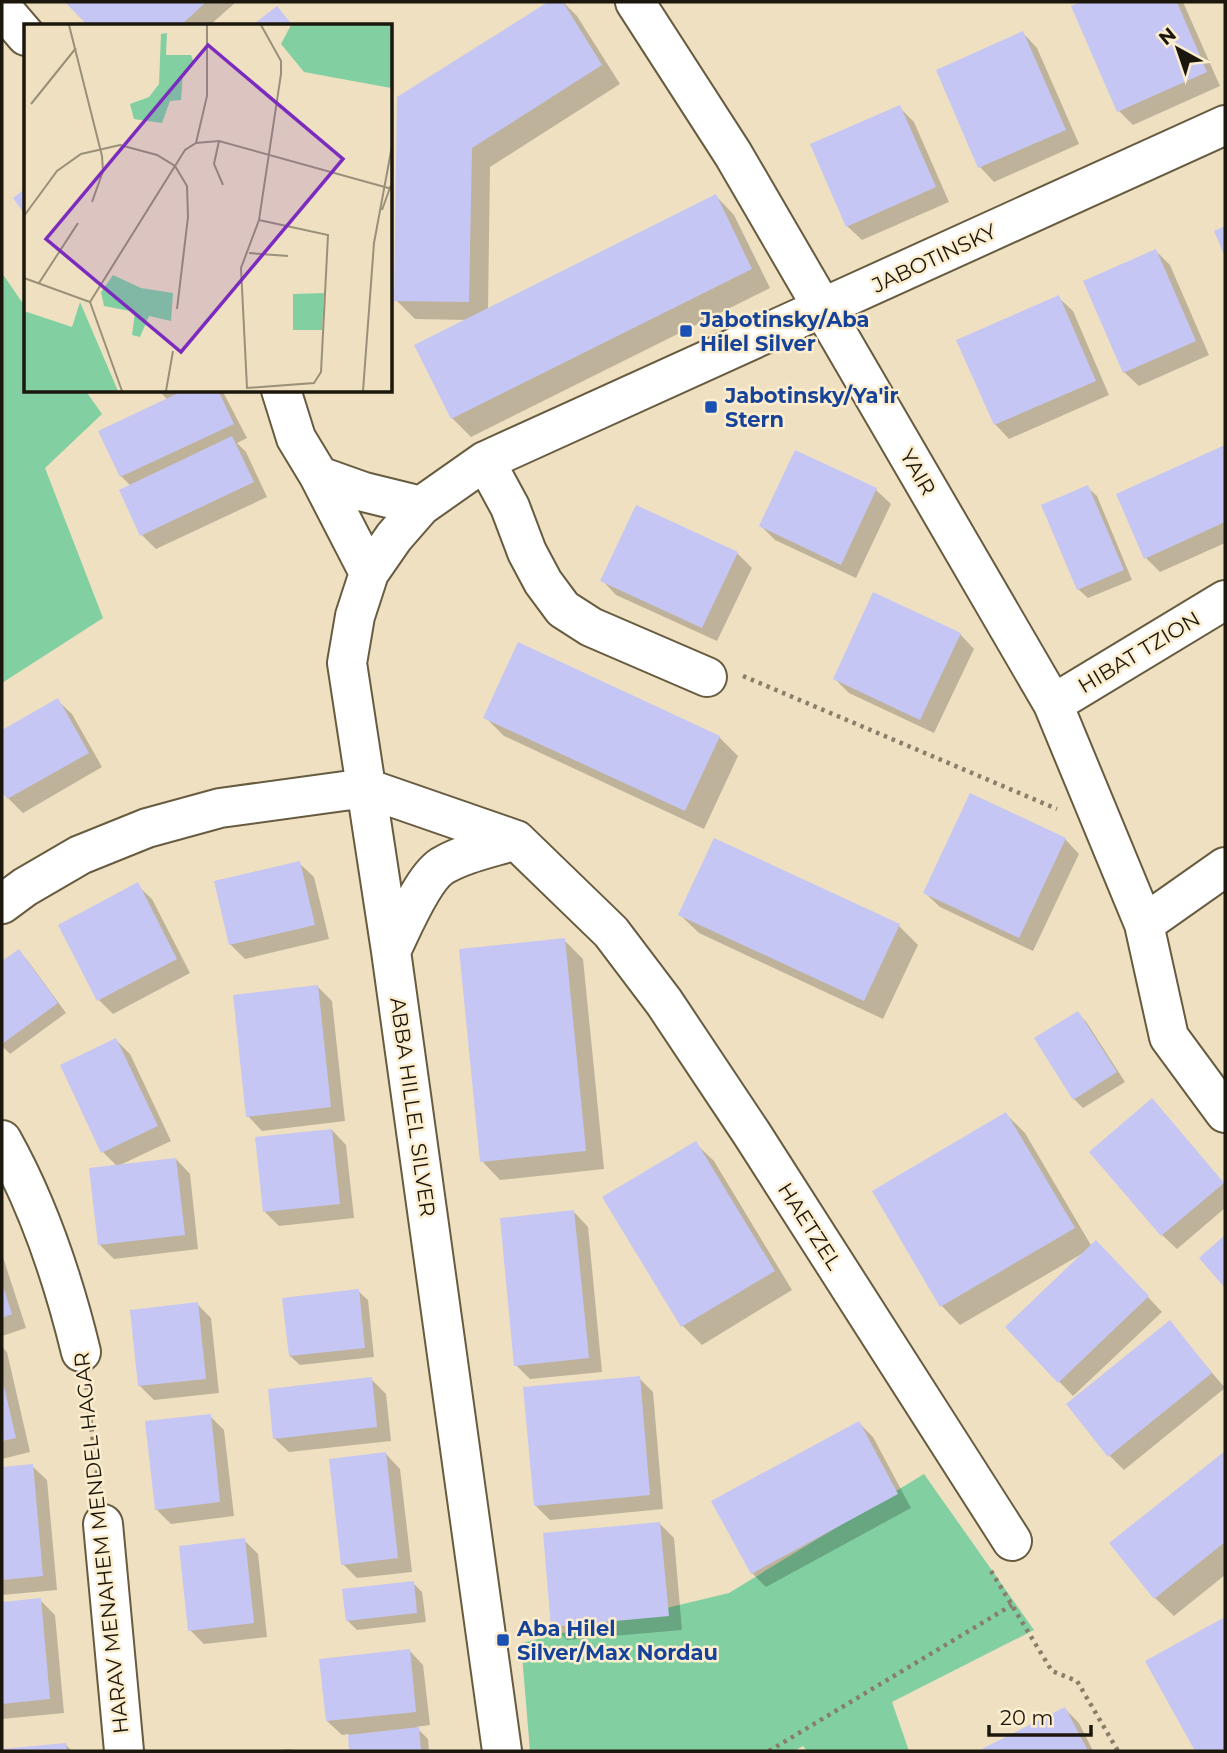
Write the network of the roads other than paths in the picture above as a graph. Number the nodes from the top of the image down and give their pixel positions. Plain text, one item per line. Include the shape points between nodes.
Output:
1 (635, 2) edge
2 (2, 8) edge
3 (24, 34) edge
4 (1225, 125) edge
5 (822, 309) junction
6 (282, 392) edge
7 (485, 461) junction
8 (319, 476) junction
9 (421, 506) junction
10 (369, 573) junction
11 (1225, 600) edge
12 (707, 677) road end
13 (1053, 704) junction
14 (366, 788) junction
15 (516, 840) junction
16 (1225, 867) edge
17 (2, 904) edge
18 (1144, 924) junction
19 (391, 951) junction
20 (1225, 1112) edge
21 (2, 1140) edge
22 (81, 1352) road end
23 (103, 1524) road end
24 (1012, 1541) road end
25 (124, 1751) edge
26 (502, 1751) edge

1 - 5 street, YAIR via 733,153
2 - 3 street
4 - 5 street, JABOTINSKY
5 - 7 street, JABOTINSKY
5 - 13 street, YAIR
6 - 8 street via 296,438
7 - 9 street, JABOTINSKY
7 - 12 street via 527,552 563,609 591,627
8 - 9 street
8 - 10 street
9 - 10 street, JABOTINSKY
10 - 14 street, ABBA HILLEL SILVER via 355,615 347,663
11 - 13 street, HIBAT TZION
13 - 18 street, YAIR
14 - 15 street, HAETZEL
14 - 17 street via 220,808 147,828 80,855
14 - 19 street, ABBA HILLEL SILVER
15 - 19 street via 440,867 420,893
15 - 24 street, HAETZEL via 611,932 664,1002
16 - 18 street
18 - 20 street, YAIR via 1169,1037
19 - 26 street, ABBA HILLEL SILVER
21 - 22 street, HARAV MENAHEM MENDEL HAGAR via 49,1243
23 - 25 street, HARAV MENAHEM MENDEL HAGAR

